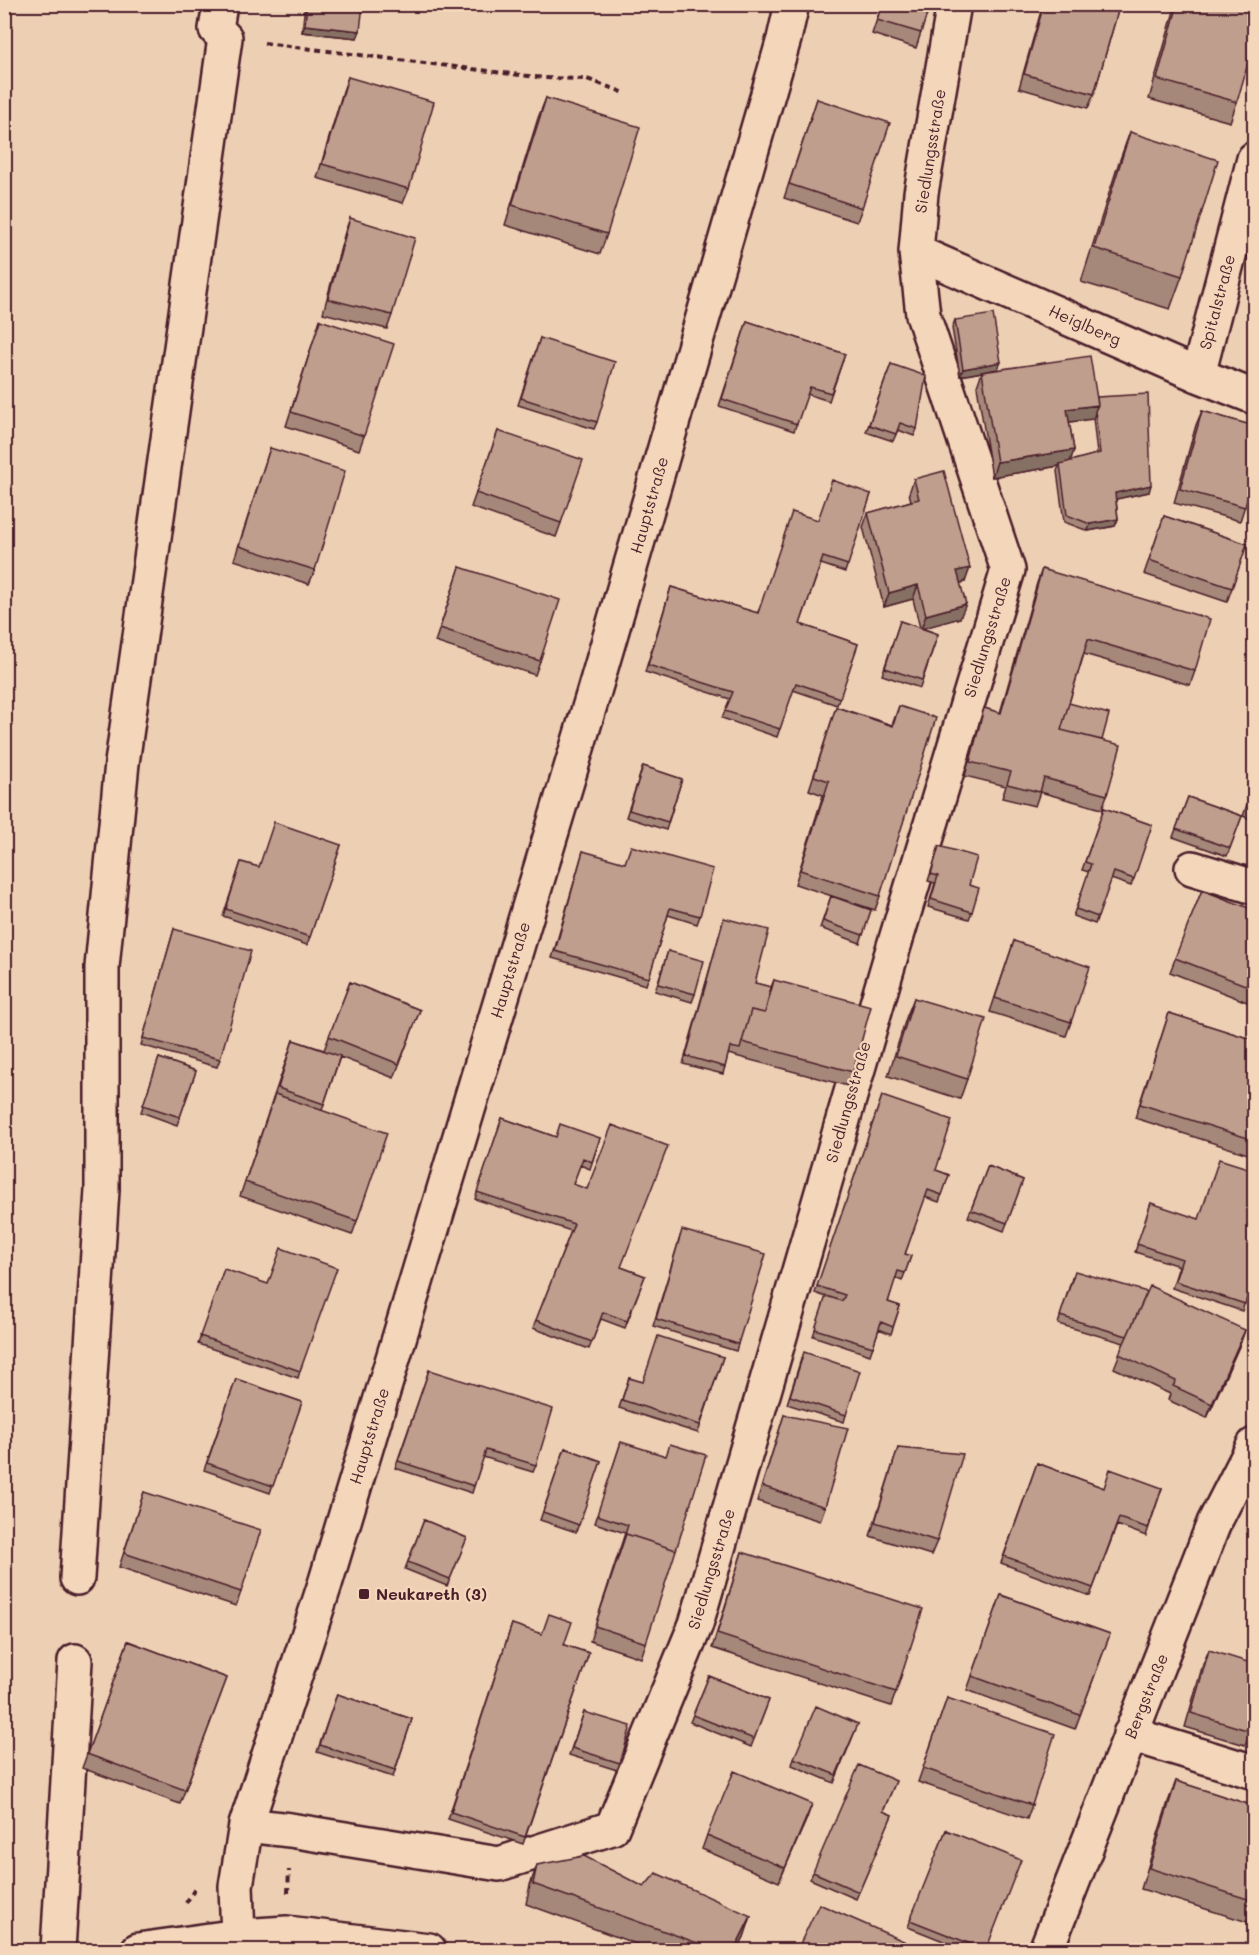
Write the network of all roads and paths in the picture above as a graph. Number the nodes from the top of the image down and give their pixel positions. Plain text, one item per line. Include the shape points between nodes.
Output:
1 (792, 4) edge
2 (954, 4) edge
3 (220, 24) edge
4 (625, 93) dead end
5 (1254, 159) edge
6 (916, 252) junction
7 (1198, 375) junction
8 (1254, 397) edge
9 (1192, 868) dead end
10 (1254, 887) edge
11 (1254, 1445) edge
12 (77, 1578) dead end
13 (75, 1661) dead end
14 (1130, 1734) junction
15 (1254, 1772) edge
16 (246, 1825) junction
17 (238, 1936) junction
18 (58, 1950) edge
19 (138, 1950) edge
20 (429, 1950) edge
21 (1046, 1950) edge

1 - 16 street, Hauptstraße via 593,695 325,1584
2 - 6 street, Siedlungsstraße via 921,194
3 - 4 path via 544,78 587,79
3 - 12 street via 122,763 102,967 102,1190
5 - 7 street, Spitalstraße
6 - 7 street, Heiglberg
6 - 16 street, Siedlungsstraße via 923,315 1008,570 696,1624 612,1828 499,1864
7 - 8 street, Heiglberg
9 - 10 street
11 - 14 street, Bergstraße via 1214,1523
13 - 18 street
14 - 15 street
14 - 21 street, Bergstraße
16 - 17 street, Hauptstraße via 236,1886
17 - 19 street
17 - 20 street via 287,1933

